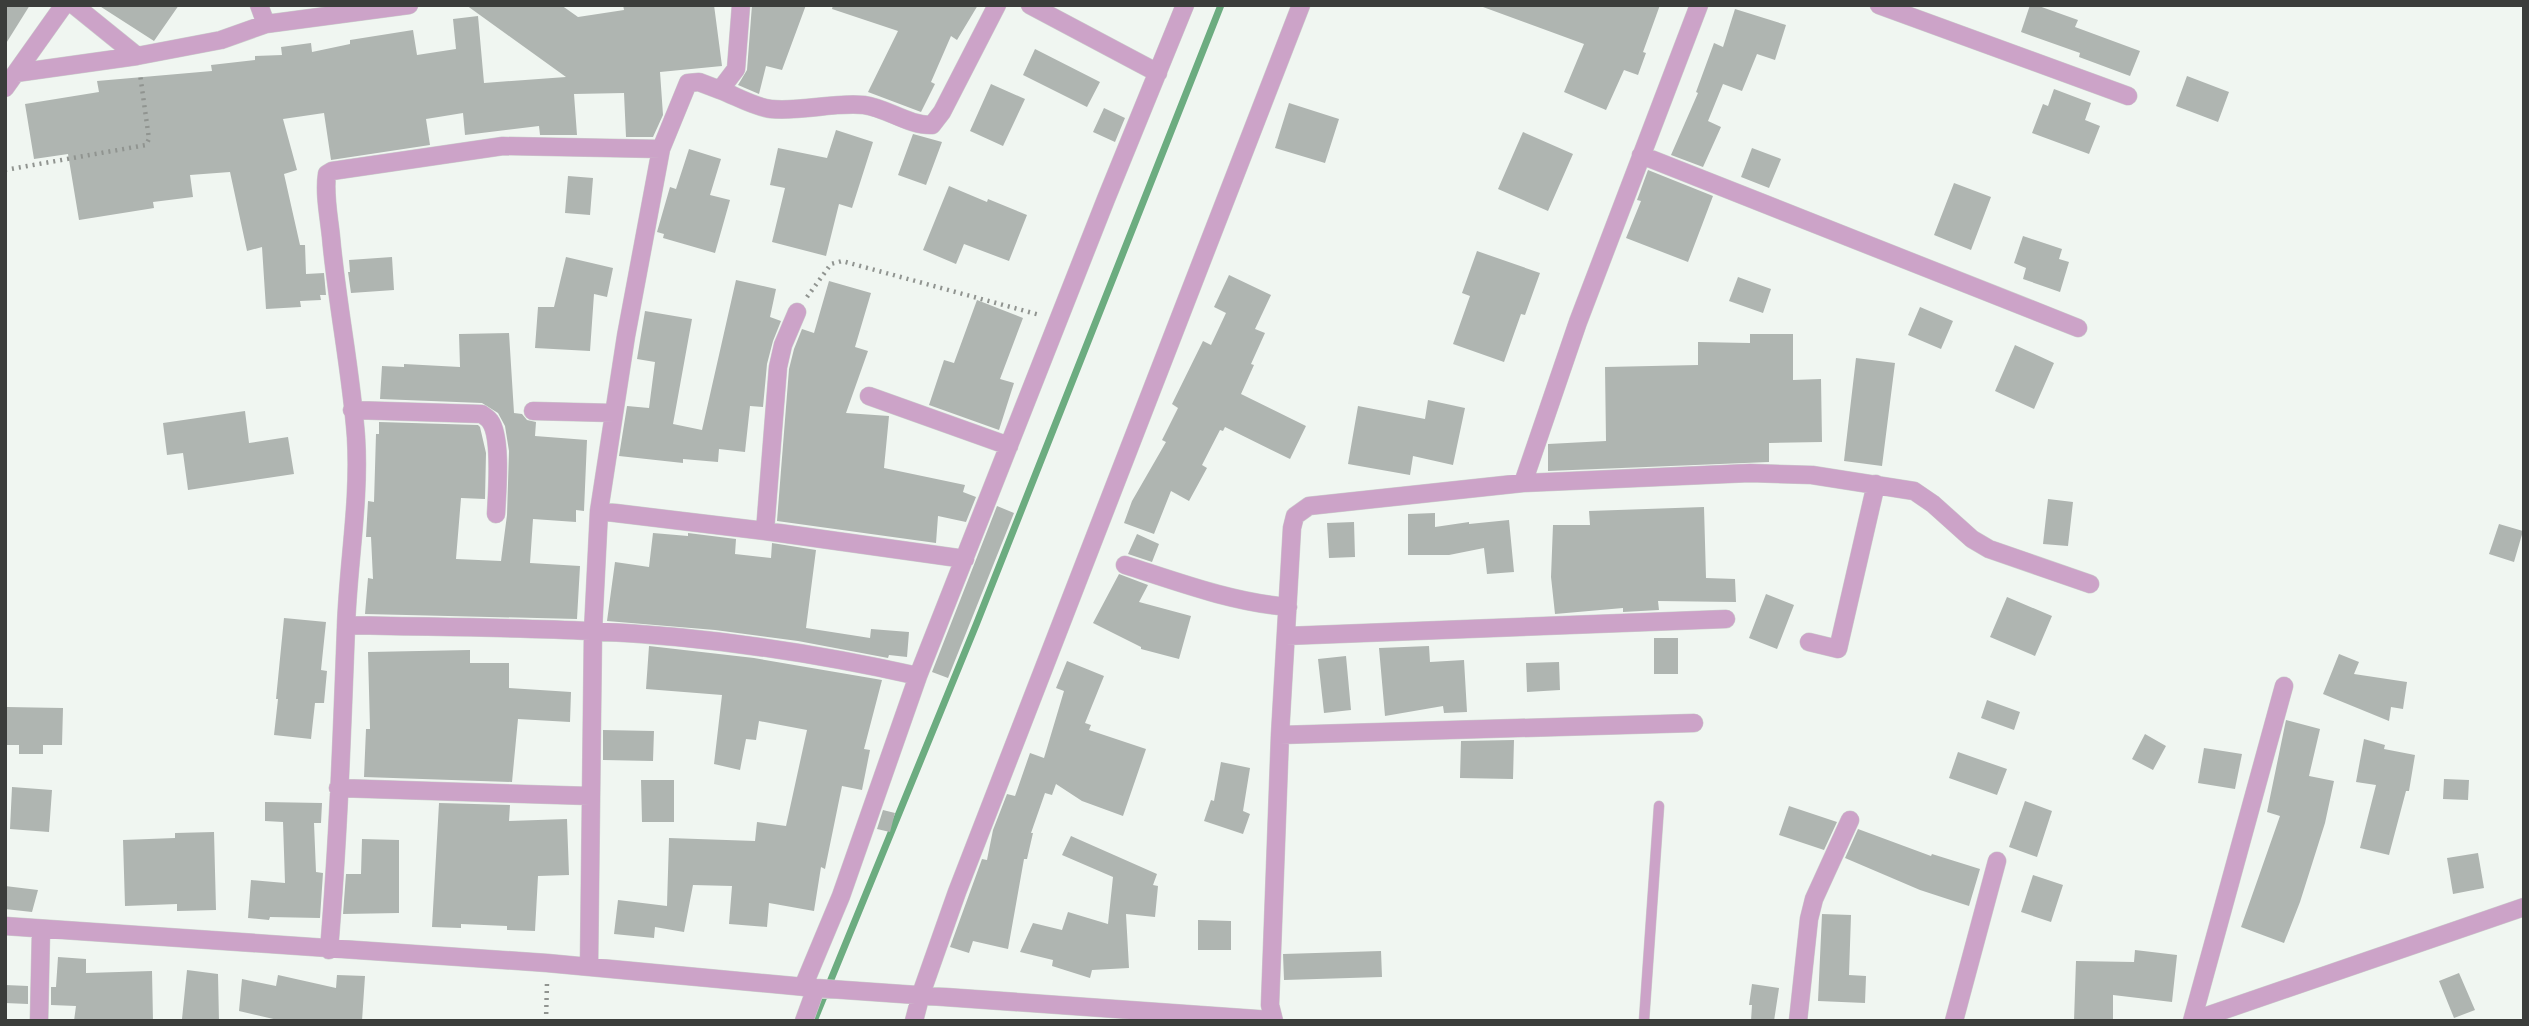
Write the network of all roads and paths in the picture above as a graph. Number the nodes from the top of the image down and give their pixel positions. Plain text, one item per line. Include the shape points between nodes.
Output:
1 (64, 5) edge
2 (74, 5) edge
3 (259, 5) edge
4 (409, 5) edge
5 (741, 5) edge
6 (997, 5) edge
7 (1030, 5) edge
8 (1185, 5) edge
9 (1301, 5) edge
10 (1699, 5) edge
11 (1879, 5) edge
12 (321, 12) edge
13 (266, 24) junction
14 (137, 56) junction
15 (16, 73) junction
16 (1158, 73) junction
17 (5, 88) edge
18 (720, 90) junction
19 (2128, 96) dead end
20 (661, 149) junction
21 (1641, 155) junction
22 (5, 170) edge
23 (797, 312) joint
24 (1059, 320) junction
25 (2078, 328) dead end
26 (869, 396) dead end
27 (352, 410) junction
28 (534, 411) dead end
29 (614, 413) junction
30 (1009, 446) junction
31 (1523, 483) junction
32 (1876, 484) junction
33 (599, 511) junction
34 (496, 514) dead end
35 (765, 531) junction
36 (965, 559) junction
37 (1125, 565) dead end
38 (2090, 584) dead end
39 (1288, 607) junction
40 (1726, 619) dead end
41 (346, 625) junction
42 (593, 631) junction
43 (1286, 636) junction
44 (1809, 642) dead end
45 (918, 676) junction
46 (2284, 686) dead end
47 (1694, 723) dead end
48 (1280, 735) junction
49 (338, 788) junction
50 (590, 796) junction
51 (1659, 806) dead end
52 (1850, 820) dead end
53 (1997, 861) dead end
54 (2524, 907) edge
55 (5, 926) edge
56 (41, 930) junction
57 (329, 950) junction
58 (547, 963) junction
59 (589, 967) junction
60 (814, 988) junction
61 (913, 994) junction
62 (1274, 1020) edge
63 (39, 1021) edge
64 (546, 1021) edge
65 (804, 1021) edge
66 (914, 1021) edge
67 (1644, 1021) edge
68 (1798, 1021) edge
69 (1954, 1021) edge
70 (2192, 1021) edge

1 - 15 street
2 - 14 street
3 - 13 street
4 - 12 street
5 - 18 street via 736,69
6 - 18 street via 932,125 865,105 771,109
7 - 16 street
8 - 16 street
9 - 61 street
10 - 21 street
11 - 19 street
12 - 13 street
13 - 14 street via 220,40
14 - 15 street
14 - 22 path via 149,139 146,145
15 - 17 street
16 - 24 street
18 - 20 street via 688,83
20 - 27 street via 503,146 328,173
20 - 29 street
21 - 25 street
21 - 31 street
23 - 24 path via 831,264 838,261
23 - 35 street via 778,368
24 - 30 street
26 - 30 street
27 - 34 street via 482,414 495,435
27 - 41 street via 356,482
28 - 29 street
29 - 33 street
30 - 36 street
31 - 32 street via 1769,473
31 - 39 street via 1309,506 1295,516 1292,527
32 - 38 street via 1914,491 1989,549
32 - 44 street via 1838,649
33 - 35 street
33 - 42 street
35 - 36 street
36 - 45 street
37 - 39 street via 1217,594
39 - 43 street
40 - 43 street
41 - 42 street
41 - 49 street
42 - 45 street via 782,651
42 - 50 street
43 - 48 street
45 - 60 street
46 - 70 street
47 - 48 street
48 - 62 street via 1270,1004
49 - 50 street
49 - 57 street
50 - 59 street
51 - 67 lane
52 - 68 street via 1814,899
53 - 69 street
54 - 70 street
55 - 56 street
56 - 57 street
56 - 63 street
57 - 58 street
58 - 59 street
58 - 64 path
59 - 60 street
60 - 61 street
60 - 65 street
61 - 62 street
61 - 66 street

